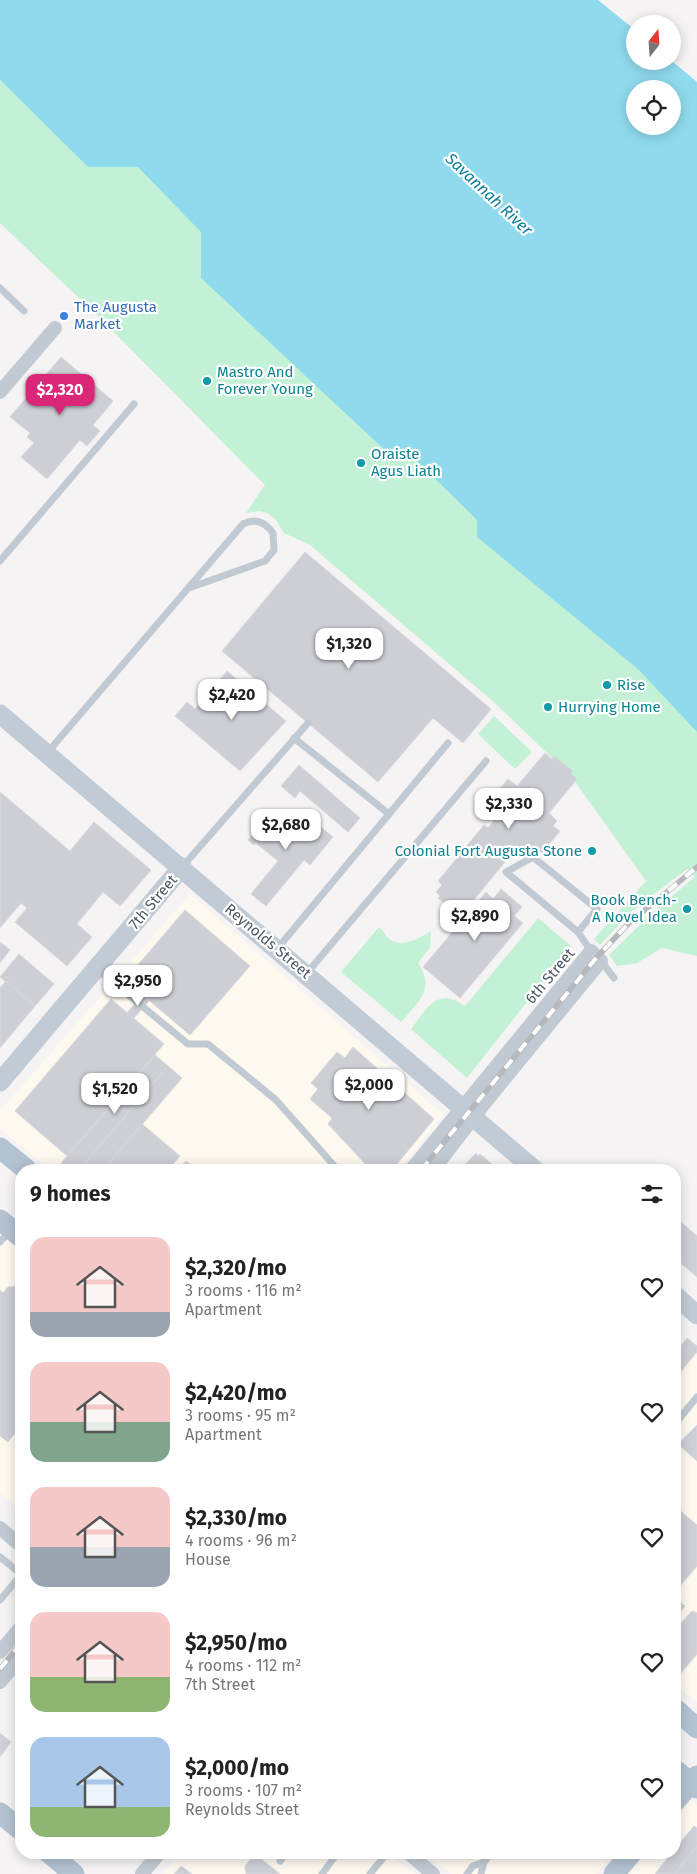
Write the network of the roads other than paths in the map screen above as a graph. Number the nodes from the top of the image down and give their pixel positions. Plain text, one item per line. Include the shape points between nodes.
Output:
1 (0, 288) edge
2 (24, 311) dead end
3 (55, 328) dead end
4 (0, 392) edge
5 (134, 404) dead end
6 (0, 560) edge
7 (189, 588) junction
8 (0, 714) edge
9 (308, 723) dead end
10 (294, 738) junction
11 (448, 743) dead end
12 (46, 754) junction
13 (486, 761) dead end
14 (389, 814) junction
15 (182, 868) junction
16 (578, 932) junction
17 (278, 949) junction
18 (596, 956) junction
19 (97, 968) junction
20 (306, 973) junction
21 (614, 978) dead end
22 (0, 1082) edge
23 (469, 1112) junction
24 (0, 1148) edge
25 (20, 1164) edge
26 (333, 1164) edge
27 (417, 1164) edge
28 (437, 1164) edge
29 (529, 1164) edge
30 (681, 1300) edge
31 (697, 1314) edge
32 (697, 1397) edge
33 (681, 1417) edge
34 (1, 1532) edge
35 (15, 1542) edge
36 (0, 1557) edge
37 (15, 1570) edge
38 (15, 1582) edge
39 (0, 1600) edge
40 (15, 1634) edge
41 (0, 1652) edge
42 (15, 1664) edge
43 (0, 1682) edge
44 (681, 1714) edge
45 (697, 1728) edge
46 (690, 1779) edge
47 (681, 1793) edge
48 (0, 1813) edge
49 (15, 1825) edge
50 (56, 1859) edge
51 (154, 1859) edge
52 (333, 1859) edge
53 (382, 1859) edge
54 (414, 1859) edge
55 (486, 1859) edge
56 (627, 1859) edge
57 (484, 1862) junction
58 (426, 1872) edge
59 (74, 1874) edge
60 (142, 1874) edge
61 (322, 1874) edge
62 (370, 1874) edge
63 (466, 1874) edge
64 (481, 1874) edge
65 (614, 1874) edge

1 - 2 lane
3 - 4 street
5 - 6 lane
7 - 7 lane via 249,520 260,522 273,533 274,550 265,561
7 - 12 lane
8 - 12 main road, Reynolds Street
9 - 10 lane, 7th Street
10 - 14 lane
10 - 15 lane, 7th Street
11 - 14 lane
12 - 15 main road, Reynolds Street
13 - 20 lane
14 - 17 lane
15 - 17 main road, Reynolds Street
15 - 19 main road, 7th Street
16 - 16 lane via 596,910 533,856 506,872
16 - 18 lane
17 - 20 main road, Reynolds Street
18 - 21 lane
18 - 23 street, 6th Street
19 - 22 main road, 7th Street
19 - 26 lane via 188,1044 208,1044 276,1100
20 - 23 main road, Reynolds Street
23 - 27 street, 6th Street
23 - 28 street, 6th Street
23 - 29 main road, Reynolds Street
24 - 25 main road
30 - 31 main road
32 - 33 lane
34 - 35 street
36 - 37 lane
38 - 39 lane
40 - 41 street
42 - 43 street
44 - 45 main road
46 - 47 main road
48 - 49 main road
50 - 59 main road
51 - 60 street
52 - 61 lane
53 - 62 lane
54 - 58 street
55 - 57 lane
56 - 65 main road
57 - 63 lane via 473,1866
57 - 64 lane

